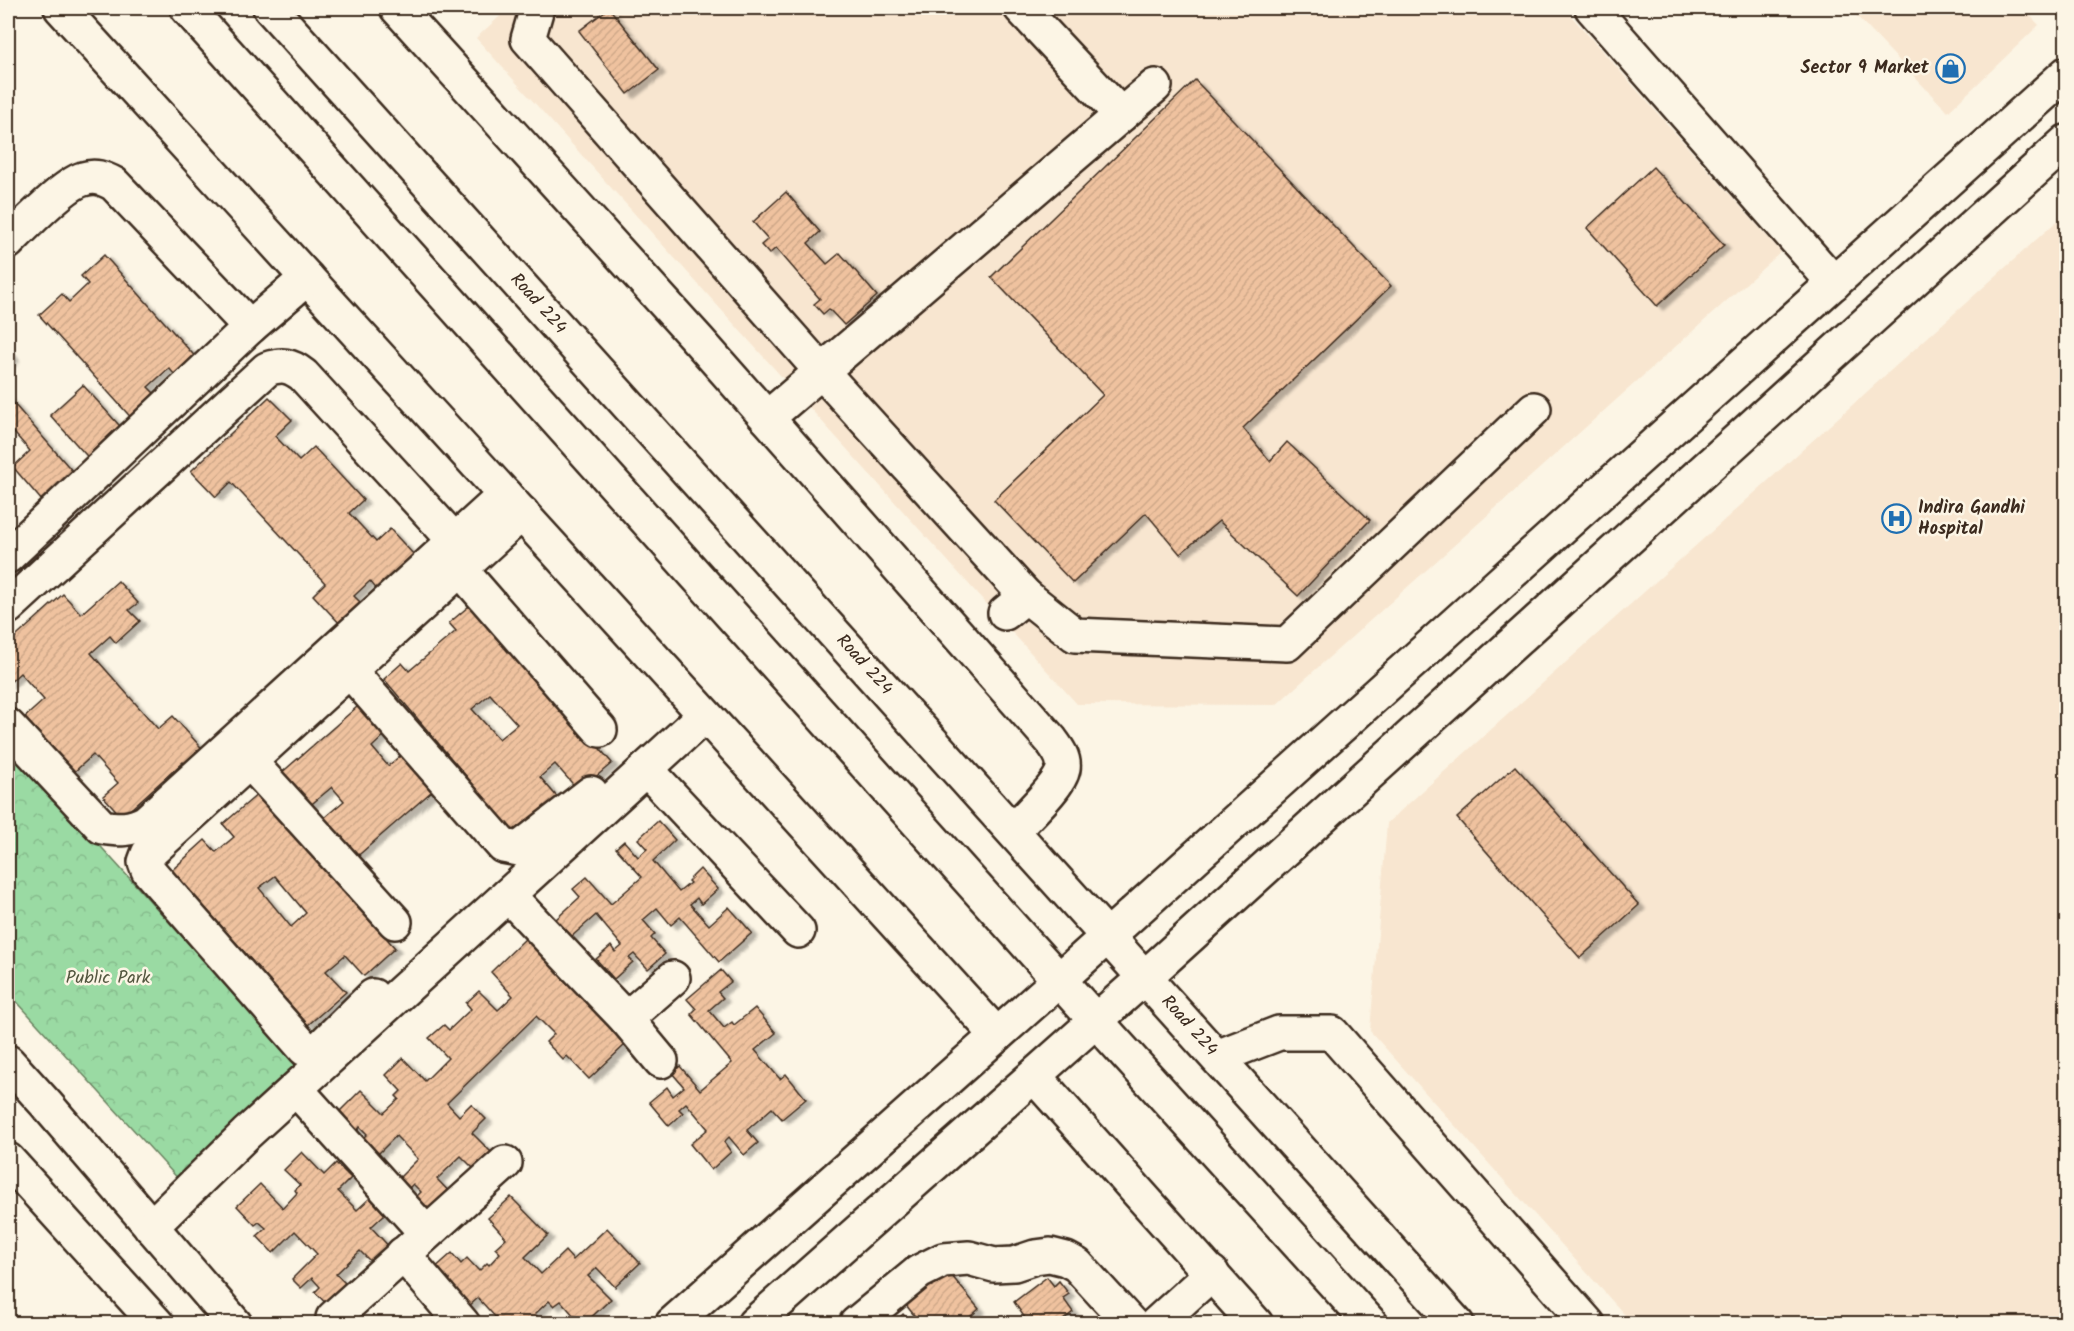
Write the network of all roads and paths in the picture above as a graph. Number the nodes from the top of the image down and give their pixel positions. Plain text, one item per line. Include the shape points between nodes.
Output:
1 (62, 8) edge
2 (187, 8) edge
3 (270, 8) edge
4 (397, 8) edge
5 (537, 8) edge
6 (1020, 8) edge
7 (1592, 8) edge
8 (2067, 74) edge
9 (1155, 86) dead end
10 (1121, 115) junction
11 (2067, 142) edge
12 (8, 242) edge
13 (307, 278) junction
14 (1834, 283) junction
15 (250, 327) junction
16 (822, 372) junction
17 (1534, 409) dead end
18 (767, 418) junction
19 (513, 504) junction
20 (458, 555) junction
21 (8, 556) edge
22 (8, 607) edge
23 (349, 670) junction
24 (705, 714) junction
25 (8, 726) edge
26 (600, 730) dead end
27 (249, 761) junction
28 (646, 769) junction
29 (602, 784) dead end
30 (1013, 831) junction
31 (508, 895) junction
32 (395, 922) dead end
33 (798, 931) dead end
34 (1108, 936) junction
35 (1145, 977) junction
36 (672, 978) dead end
37 (1059, 980) junction
38 (373, 996) dead end
39 (626, 1019) junction
40 (1096, 1020) junction
41 (997, 1035) junction
42 (1217, 1057) junction
43 (661, 1061) dead end
44 (8, 1062) edge
45 (1034, 1076) junction
46 (296, 1089) junction
47 (8, 1160) edge
48 (505, 1163) dead end
49 (151, 1227) junction
50 (415, 1244) junction
51 (1212, 1273) junction
52 (333, 1318) dead end
53 (157, 1323) edge
54 (235, 1323) edge
55 (463, 1323) edge
56 (672, 1323) edge
57 (754, 1323) edge
58 (856, 1323) edge
59 (1131, 1323) edge
60 (1156, 1323) edge
61 (1256, 1323) edge
62 (1371, 1323) edge
63 (1457, 1323) edge
64 (1588, 1323) edge

1 - 13 street
2 - 37 street
3 - 30 street, Road 224
4 - 18 street
5 - 16 street via 528,39
6 - 10 street
7 - 14 street
8 - 14 street
9 - 10 street
10 - 16 street
11 - 35 street
12 - 15 street via 68,187 81,179 104,178
13 - 15 street
13 - 19 street
14 - 34 street
15 - 21 street
16 - 17 street via 1016,604 1075,634 1287,644
16 - 18 street
18 - 30 street via 1061,754 1064,768 1057,782
19 - 20 street
19 - 24 street
20 - 22 street via 303,375 280,365 267,369
20 - 23 street
20 - 25 street via 146,822 132,829 102,827
20 - 26 street
23 - 27 street
23 - 29 street via 503,846 519,849
24 - 28 street
24 - 41 street
27 - 32 street
27 - 38 street via 148,854 148,870 305,1049 321,1047
28 - 31 street
28 - 33 street
30 - 34 street, Road 224
31 - 39 street
31 - 46 street
34 - 35 street, Road 224
34 - 37 street
35 - 40 street
35 - 42 street, Road 224
36 - 39 street
37 - 40 street
37 - 41 street
39 - 43 street
40 - 45 street
40 - 62 street
41 - 56 street
42 - 63 street, Road 224
42 - 64 street via 1279,1033 1332,1033
44 - 49 street
45 - 51 street
45 - 57 street
46 - 49 street
46 - 50 street
47 - 53 street
48 - 50 street
49 - 54 street
50 - 52 street
50 - 55 street
51 - 60 street
51 - 61 street
58 - 59 street via 919,1272 943,1260 969,1258 994,1265 1050,1256 1077,1265

